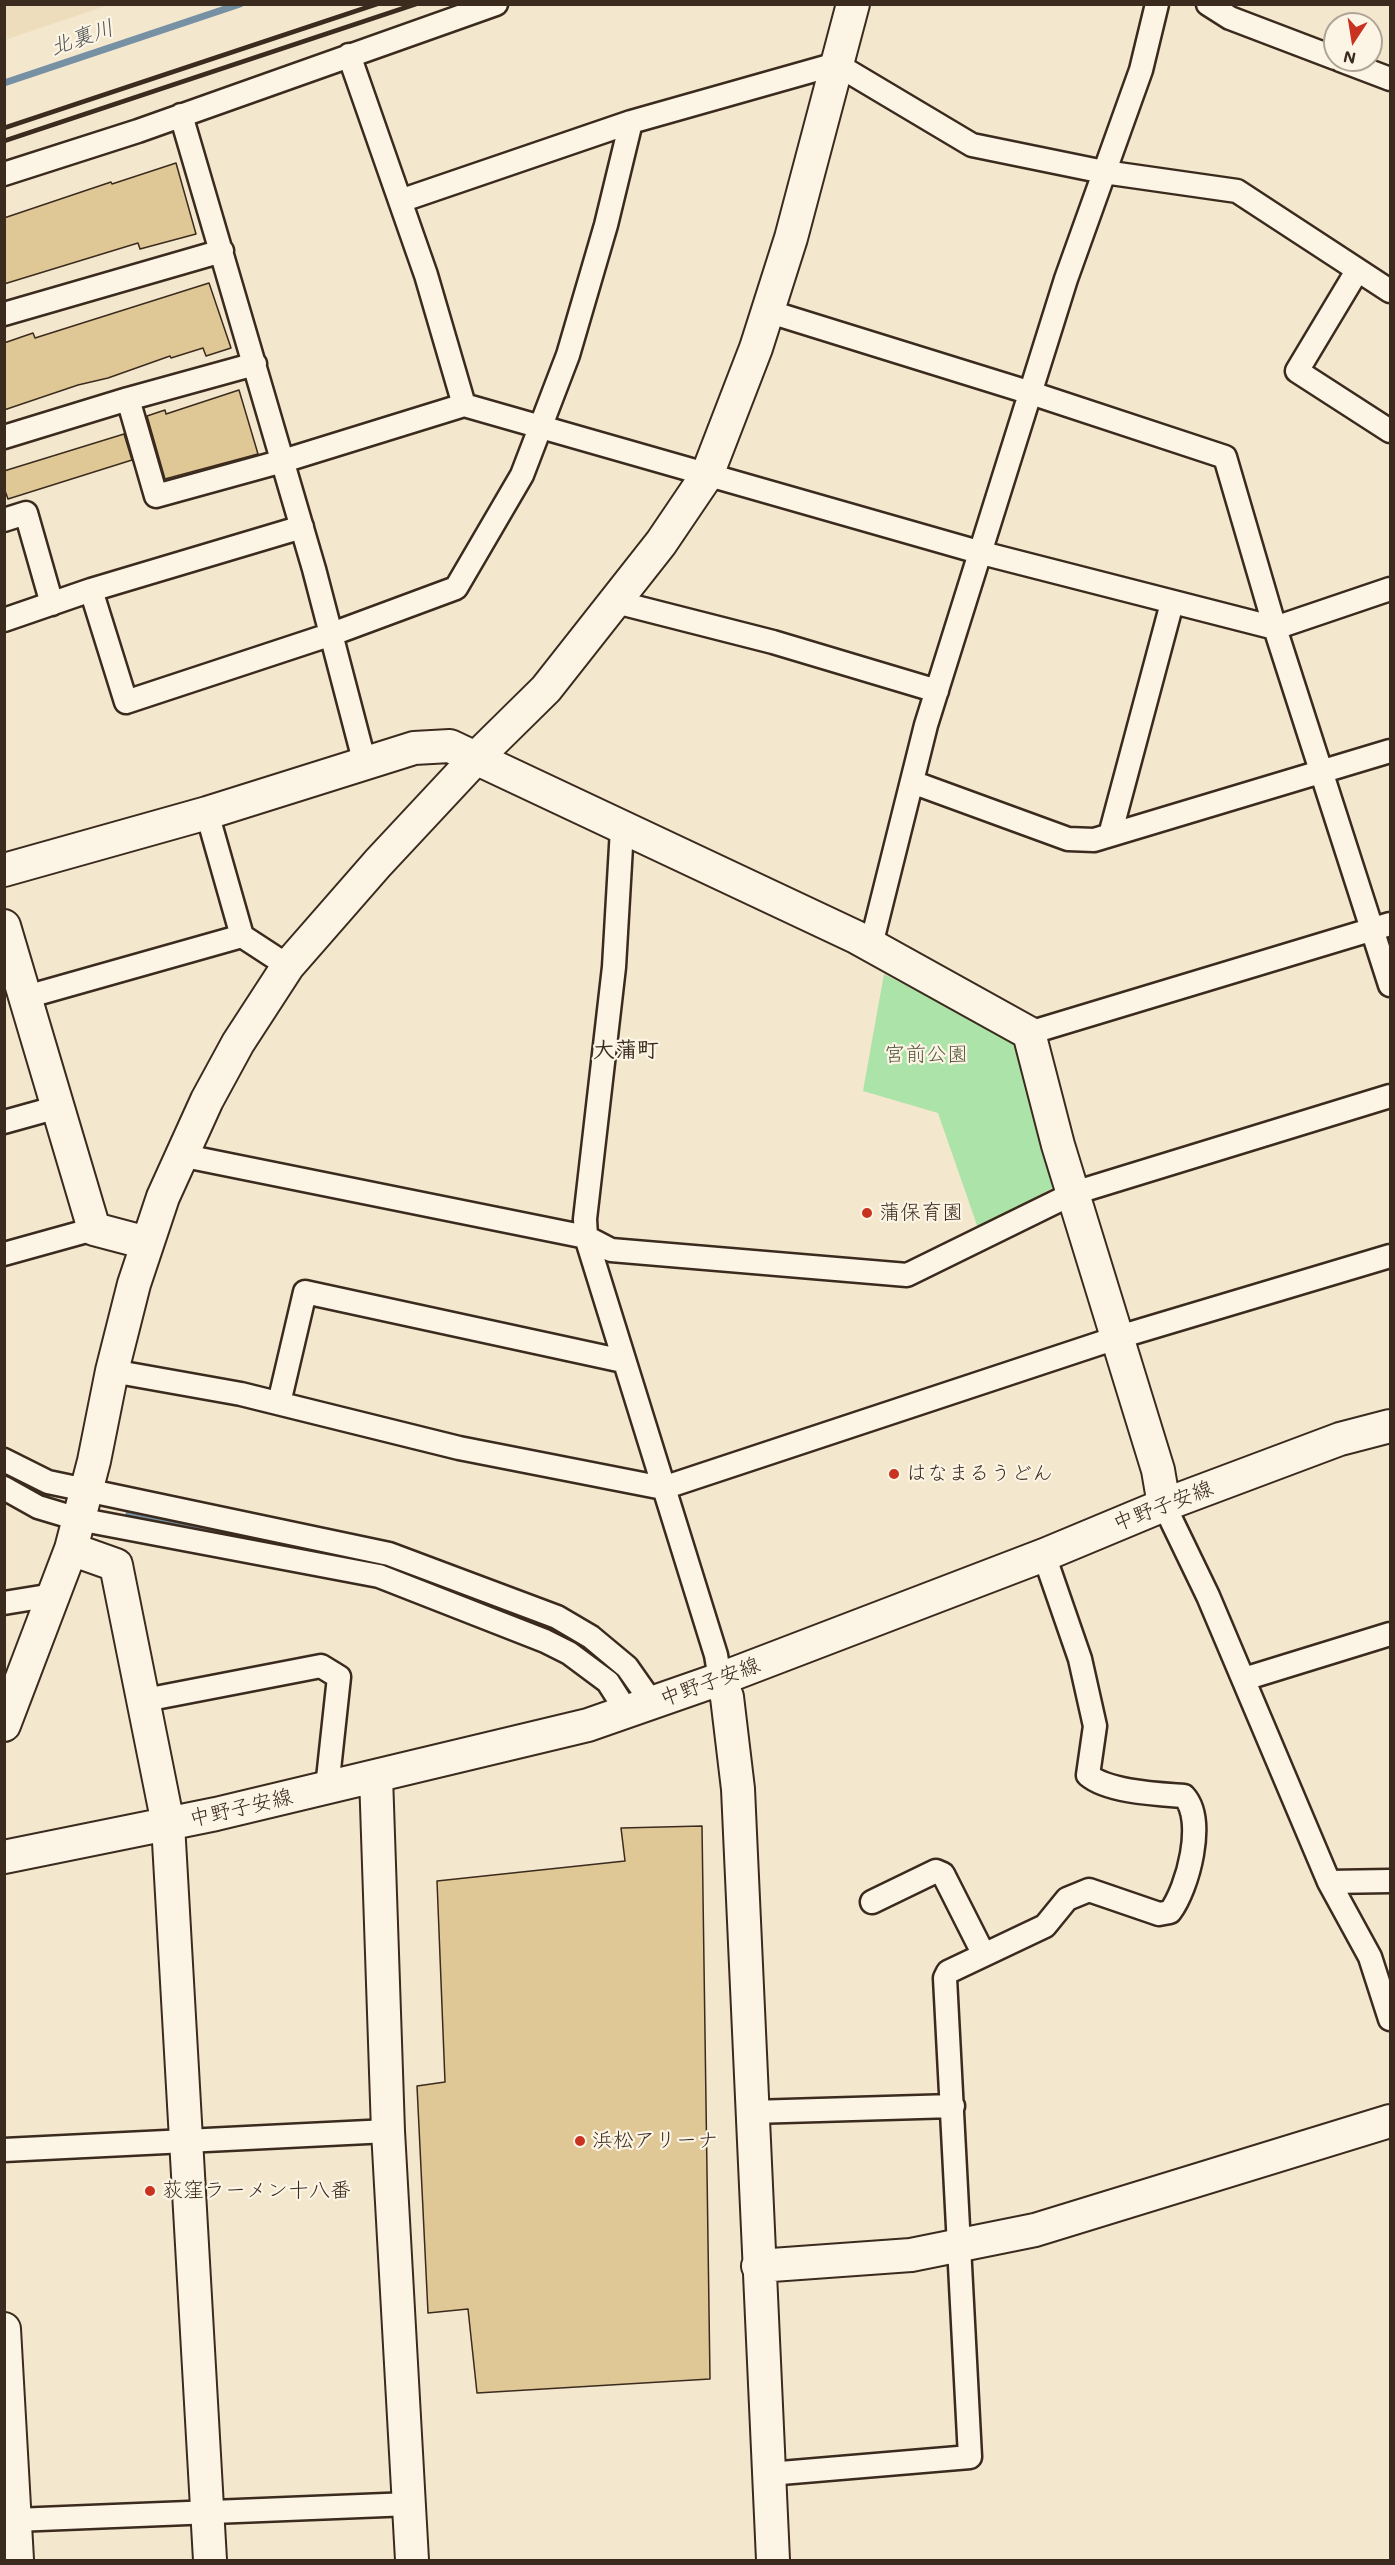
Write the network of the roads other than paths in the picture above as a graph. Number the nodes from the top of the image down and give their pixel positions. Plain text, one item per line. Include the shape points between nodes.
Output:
1 (496, 4) edge
2 (853, 4) edge
3 (1157, 4) edge
4 (1208, 4) edge
5 (1323, 53) edge
6 (349, 55) junction
7 (836, 64) junction
8 (1370, 72) edge
9 (1390, 80) edge
10 (181, 115) junction
11 (631, 122) junction
12 (1104, 172) junction
13 (4, 174) edge
14 (400, 201) junction
15 (222, 251) junction
16 (1357, 271) junction
17 (1390, 291) edge
18 (768, 311) junction
19 (4, 314) edge
20 (255, 364) junction
21 (1031, 393) junction
22 (128, 399) junction
23 (464, 405) junction
24 (540, 427) junction
25 (1390, 431) edge
26 (4, 437) edge
27 (283, 461) junction
28 (706, 475) junction
29 (4, 520) edge
30 (302, 528) junction
31 (981, 553) junction
32 (1390, 589) edge
33 (91, 590) junction
34 (616, 602) junction
35 (1172, 603) junction
36 (52, 604) junction
37 (4, 620) edge
38 (1275, 628) junction
39 (332, 634) junction
40 (937, 691) junction
41 (1390, 751) edge
42 (476, 758) junction
43 (365, 764) junction
44 (1322, 772) junction
45 (912, 782) junction
46 (207, 813) junction
47 (622, 829) junction
48 (1110, 835) junction
49 (4, 870) edge
50 (4, 926) edge
51 (1382, 927) edge
52 (242, 936) junction
53 (871, 945) junction
54 (288, 966) junction
55 (1390, 985) edge
56 (26, 997) junction
57 (1029, 1033) junction
58 (1390, 1096) edge
59 (58, 1107) junction
60 (4, 1122) edge
61 (180, 1155) junction
62 (1074, 1193) junction
63 (94, 1229) junction
64 (586, 1238) junction
65 (147, 1243) junction
66 (4, 1254) edge
67 (1390, 1256) edge
68 (1119, 1337) junction
69 (624, 1361) junction
70 (112, 1371) junction
71 (279, 1403) junction
72 (1390, 1426) edge
73 (4, 1460) edge
74 (4, 1488) edge
75 (663, 1488) junction
76 (86, 1490) junction
77 (1164, 1505) junction
78 (78, 1519) junction
79 (71, 1549) junction
80 (1044, 1555) junction
81 (52, 1594) junction
82 (4, 1603) edge
83 (1390, 1634) edge
84 (720, 1679) junction
85 (1244, 1679) junction
86 (145, 1700) junction
87 (640, 1708) junction
88 (4, 1725) edge
89 (376, 1776) junction
90 (327, 1788) junction
91 (168, 1824) junction
92 (4, 1857) edge
93 (1390, 1881) edge
94 (1329, 1882) junction
95 (872, 1902) dead end
96 (984, 1954) junction
97 (1390, 2019) edge
98 (952, 2106) junction
99 (752, 2112) junction
100 (1390, 2121) edge
101 (388, 2131) junction
102 (188, 2142) junction
103 (4, 2150) edge
104 (958, 2247) junction
105 (758, 2266) junction
106 (4, 2329) edge
107 (769, 2474) junction
108 (410, 2504) junction
109 (11, 2511) edge
110 (208, 2512) junction
111 (17, 2560) edge
112 (210, 2560) edge
113 (412, 2560) edge
114 (773, 2560) edge

1 - 6 street
2 - 7 street
3 - 12 street via 1141,70
4 - 5 street via 1230,18
6 - 10 street
6 - 14 street
7 - 11 street
7 - 12 street via 972,145
7 - 18 street via 824,120
8 - 9 street
10 - 13 street
10 - 15 street
11 - 14 street
11 - 24 street via 568,355
12 - 16 street via 1237,191
12 - 21 street
14 - 23 street
15 - 19 street
15 - 20 street
16 - 17 street
16 - 25 street via 1297,371
18 - 21 street
18 - 28 street
20 - 22 street
20 - 27 street
21 - 31 street
21 - 38 street via 1225,457
22 - 26 street
22 - 27 street via 156,496
23 - 24 street
23 - 27 street
24 - 28 street
24 - 39 street via 522,475 456,588
27 - 30 street
28 - 31 street
28 - 34 street
29 - 36 street via 26,513
30 - 33 street
30 - 39 street
31 - 35 street
31 - 40 street
32 - 38 street
33 - 36 street
33 - 39 street via 126,702
34 - 40 street via 773,642
34 - 42 street via 546,689
35 - 38 street
35 - 48 street
36 - 37 street
38 - 44 street
39 - 43 street
40 - 45 street
41 - 44 street
42 - 43 street via 450,746 414,748
42 - 47 street
42 - 54 street
43 - 46 street
44 - 48 street
44 - 51 street
45 - 48 street via 1068,839 1094,840
45 - 53 street
46 - 49 street
46 - 52 street
47 - 53 street
47 - 64 street via 614,967
50 - 56 street
51 - 55 street
51 - 57 street
52 - 54 street
52 - 56 street
53 - 57 street
54 - 61 street via 238,1043
56 - 59 street
57 - 62 street
58 - 62 street
59 - 60 street
59 - 63 street
61 - 64 street
61 - 65 street
62 - 64 street via 907,1275 611,1250
62 - 68 street
63 - 65 street
63 - 66 street
64 - 69 street
65 - 70 street
67 - 68 street
68 - 75 street
68 - 77 street via 1158,1470
69 - 71 street via 305,1292
69 - 75 street
70 - 71 street
70 - 76 street
71 - 75 street via 459,1448
72 - 77 street, 中野子安線 via 1340,1439
73 - 76 street via 48,1482
74 - 78 street via 38,1507
75 - 84 street via 716,1655
76 - 78 street
76 - 87 street via 389,1554 534,1608 591,1637 627,1667
77 - 80 street, 中野子安線
77 - 85 street
78 - 79 street
78 - 87 street via 380,1576 569,1653
79 - 81 street
79 - 86 street via 116,1565
80 - 84 street, 中野子安線
80 - 96 street via 1080,1659 1095,1726 1088,1774 1096,1782 1184,1796 1193,1810 1191,1865 1170,1911 1159,1914 1089,1890 1067,1899 1045,1926
81 - 82 street
81 - 88 street
83 - 85 street
84 - 87 street, 中野子安線
84 - 99 street via 727,1697 738,1789
85 - 94 street
86 - 90 street via 321,1666 339,1677
86 - 91 street
87 - 89 street, 中野子安線 via 533,1739
89 - 90 street, 中野子安線
89 - 101 street
90 - 91 street, 中野子安線
91 - 92 street, 中野子安線
91 - 102 street
93 - 94 street
94 - 97 street via 1370,1957
95 - 96 street via 936,1871 943,1874
96 - 98 street via 948,1972 945,1978
98 - 99 street
98 - 104 street
99 - 105 street
100 - 104 street via 1035,2230
101 - 102 street
101 - 108 street
102 - 103 street
102 - 110 street
104 - 105 street
104 - 107 street via 970,2457
105 - 107 street
106 - 109 street
107 - 114 street
108 - 110 street
108 - 113 street
109 - 110 street
109 - 111 street
110 - 112 street

